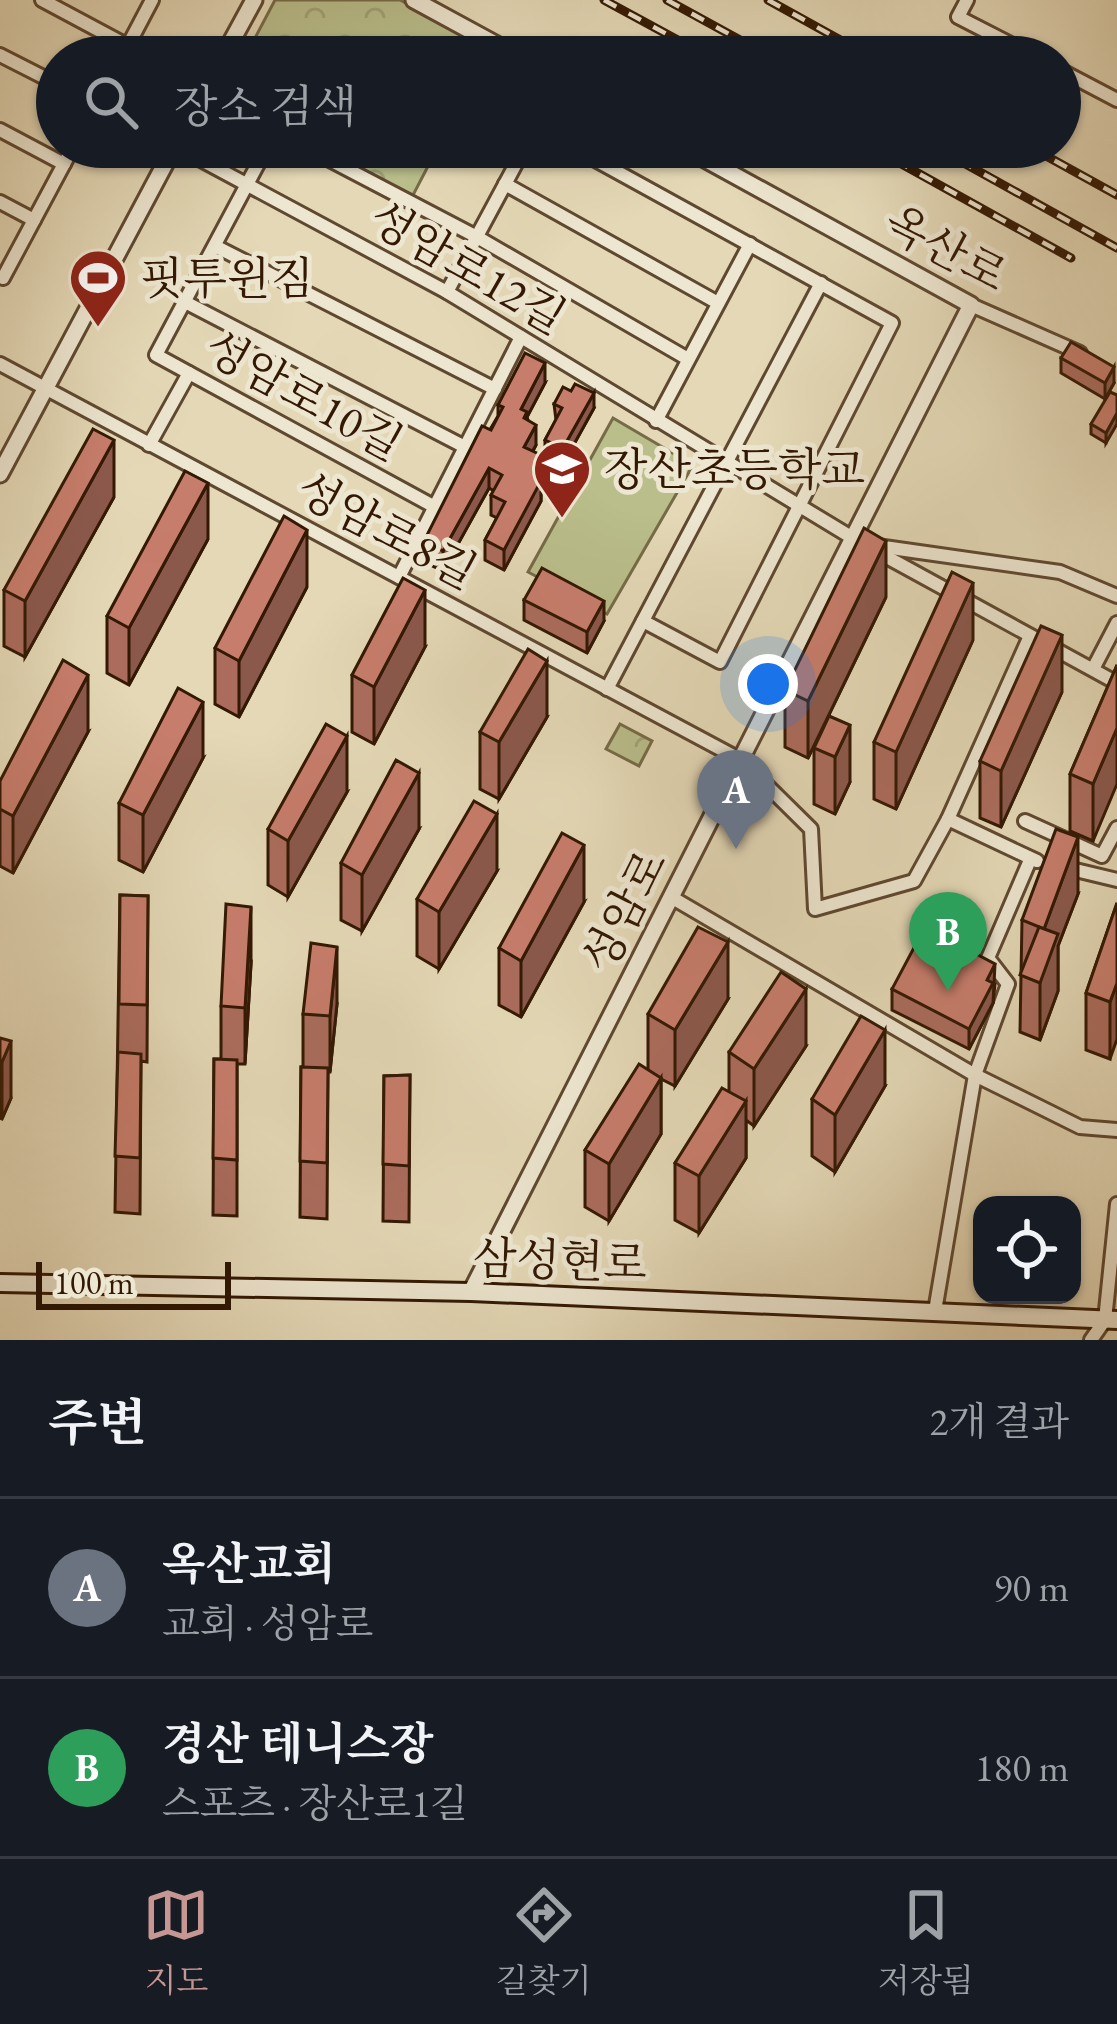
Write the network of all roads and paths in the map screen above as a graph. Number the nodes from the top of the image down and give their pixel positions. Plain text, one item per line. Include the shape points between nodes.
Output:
1 (42, 0) edge
2 (152, 0) edge
3 (254, 0) edge
4 (414, 0) edge
5 (967, 0) edge
6 (99, 36) edge
7 (133, 36) edge
8 (234, 36) edge
9 (480, 36) edge
10 (995, 36) edge
11 (0, 55) edge
12 (36, 73) edge
13 (1081, 81) edge
14 (1117, 100) edge
15 (0, 130) edge
16 (36, 149) edge
17 (62, 168) edge
18 (164, 168) edge
19 (214, 168) edge
20 (256, 168) edge
21 (345, 168) edge
22 (514, 168) edge
23 (611, 168) edge
24 (721, 168) edge
25 (506, 184) junction
26 (247, 186) junction
27 (0, 202) edge
28 (34, 220) junction
29 (477, 237) junction
30 (750, 244) junction
31 (215, 246) junction
32 (0, 277) edge
33 (821, 284) junction
34 (447, 292) junction
35 (185, 302) junction
36 (718, 303) junction
37 (971, 305) junction
38 (521, 337) junction
39 (688, 359) junction
40 (1097, 361) edge
41 (0, 364) edge
42 (188, 373) junction
43 (44, 388) junction
44 (495, 389) junction
45 (656, 421) junction
46 (149, 445) junction
47 (465, 447) junction
48 (726, 463) junction
49 (0, 474) edge
50 (799, 506) junction
51 (434, 507) junction
52 (858, 541) junction
53 (399, 577) junction
54 (1117, 596) edge
55 (643, 621) junction
56 (1117, 623) edge
57 (1030, 636) junction
58 (1094, 669) junction
59 (607, 689) junction
60 (1116, 693) edge
61 (741, 760) junction
62 (948, 819) junction
63 (1025, 821) dead end
64 (1117, 828) edge
65 (1030, 860) junction
66 (1117, 880) edge
67 (671, 898) junction
68 (975, 1075) junction
69 (1117, 1130) edge
70 (1117, 1204) edge
71 (0, 1283) edge
72 (471, 1292) junction
73 (935, 1311) junction
74 (1111, 1320) edge
75 (1090, 1340) edge

1 - 6 street
2 - 7 street
3 - 8 street
4 - 9 street
5 - 10 street via 958,17
11 - 12 street
13 - 14 street
15 - 16 street
17 - 28 street
18 - 43 street
19 - 26 street, 성암로12길
20 - 26 street, 성암로10길
21 - 29 street, 성암로12길
22 - 25 street
23 - 30 street
24 - 37 street, 옥산로
25 - 29 street
25 - 36 street, 성암로12길
26 - 31 street, 성암로10길
26 - 34 street, 성암로12길
27 - 28 street
28 - 32 street
29 - 34 street
29 - 39 street, 성암로12길
30 - 33 street
30 - 36 street
31 - 35 street, 성암로10길
31 - 44 street
33 - 48 street
33 - 50 street via 892,322
34 - 38 street, 성암로12길
35 - 42 street, 성암로10길 via 156,356
35 - 47 street
36 - 39 street
37 - 40 street, 옥산로
37 - 52 street, 성암로
38 - 44 street
38 - 45 street, 성암로12길
39 - 45 street
41 - 43 street, 성암로8길
42 - 46 street
42 - 51 street, 성암로10길
43 - 46 street, 성암로8길
43 - 49 street
44 - 47 street
45 - 48 street, 성암로12길
46 - 53 street, 성암로8길
47 - 51 street
48 - 50 street, 성암로12길
48 - 55 street
50 - 52 street, 성암로12길
50 - 55 street via 720,662
51 - 53 street
52 - 54 street via 1060,572
52 - 57 street, 성암로12길
52 - 61 street, 성암로
53 - 59 street, 성암로8길
55 - 59 street
56 - 58 street
57 - 58 street, 성암로12길
57 - 62 street
58 - 60 street, 성암로12길
59 - 61 street, 성암로8길
61 - 62 street, 성암로8길 via 811,829 815,909 914,881
61 - 67 street, 성암로
62 - 65 street
63 - 64 street via 1102,856
65 - 66 street
65 - 68 street via 988,958 1008,984
67 - 68 street
67 - 72 street, 성암로
68 - 69 street via 1080,1126
68 - 73 street
70 - 74 street
71 - 72 main road, 삼성현로
72 - 73 main road, 삼성현로
73 - 74 main road, 삼성현로
74 - 75 street

